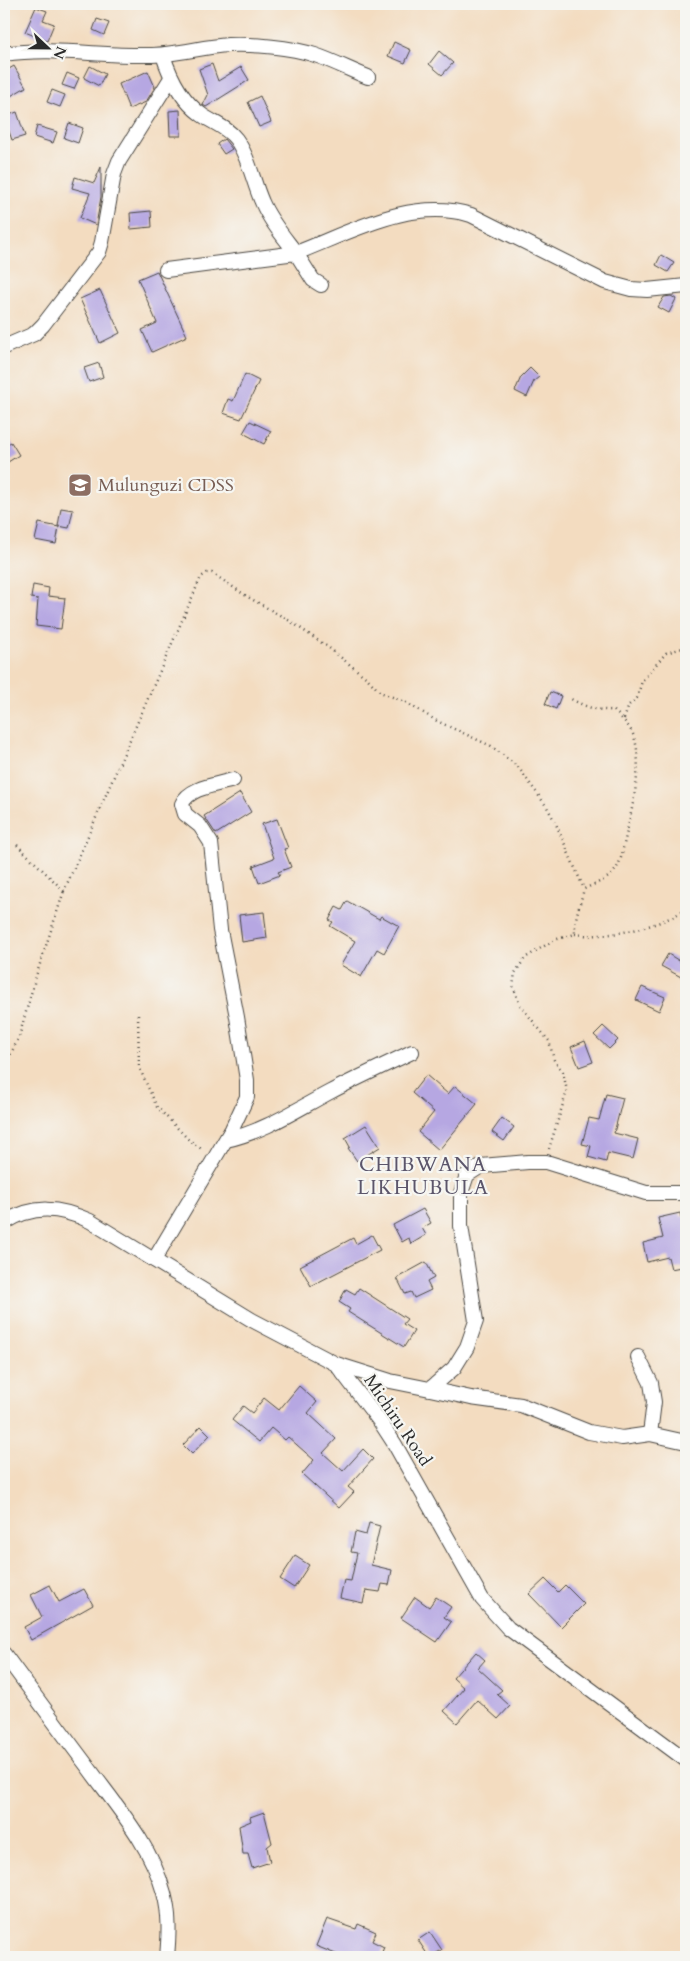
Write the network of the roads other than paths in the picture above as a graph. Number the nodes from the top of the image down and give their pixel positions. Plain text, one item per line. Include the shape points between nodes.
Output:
1 (4, 54) edge
2 (163, 54) junction
3 (368, 77) dead end
4 (171, 78) junction
5 (296, 253) junction
6 (166, 270) dead end
7 (320, 284) dead end
8 (686, 286) edge
9 (4, 347) edge
10 (233, 780) dead end
11 (412, 1052) dead end
12 (226, 1140) junction
13 (686, 1193) edge
14 (4, 1223) edge
15 (154, 1260) junction
16 (638, 1357) dead end
17 (336, 1364) junction
18 (430, 1389) junction
19 (650, 1434) junction
20 (686, 1442) edge
21 (4, 1654) edge
22 (686, 1760) edge
23 (167, 1957) edge

1 - 2 street
2 - 3 street via 226,46 267,47 314,55
2 - 4 street
4 - 5 street via 194,109 229,131 236,140 268,216
4 - 9 street via 119,161 99,252 43,325 34,334
5 - 6 street
5 - 7 street via 313,280
5 - 8 street via 406,212 458,211 471,214 605,282 646,290
10 - 12 street via 192,792 182,804 185,814 200,826 211,843 220,930 247,1080 243,1110
11 - 12 street via 262,1129
12 - 15 street
13 - 18 street via 646,1192 546,1162 481,1166 467,1175 461,1193 461,1226 476,1321 454,1368
14 - 15 street, Michiru Road via 16,1215 36,1210 64,1211 90,1221
15 - 17 street, Michiru Road via 252,1320
16 - 19 street via 650,1383 654,1402
17 - 18 street via 390,1381
17 - 22 street, Michiru Road via 394,1443 482,1599 508,1628
18 - 19 street via 521,1405 589,1432 622,1438
19 - 20 street
21 - 23 street via 119,1808 149,1854 168,1907

